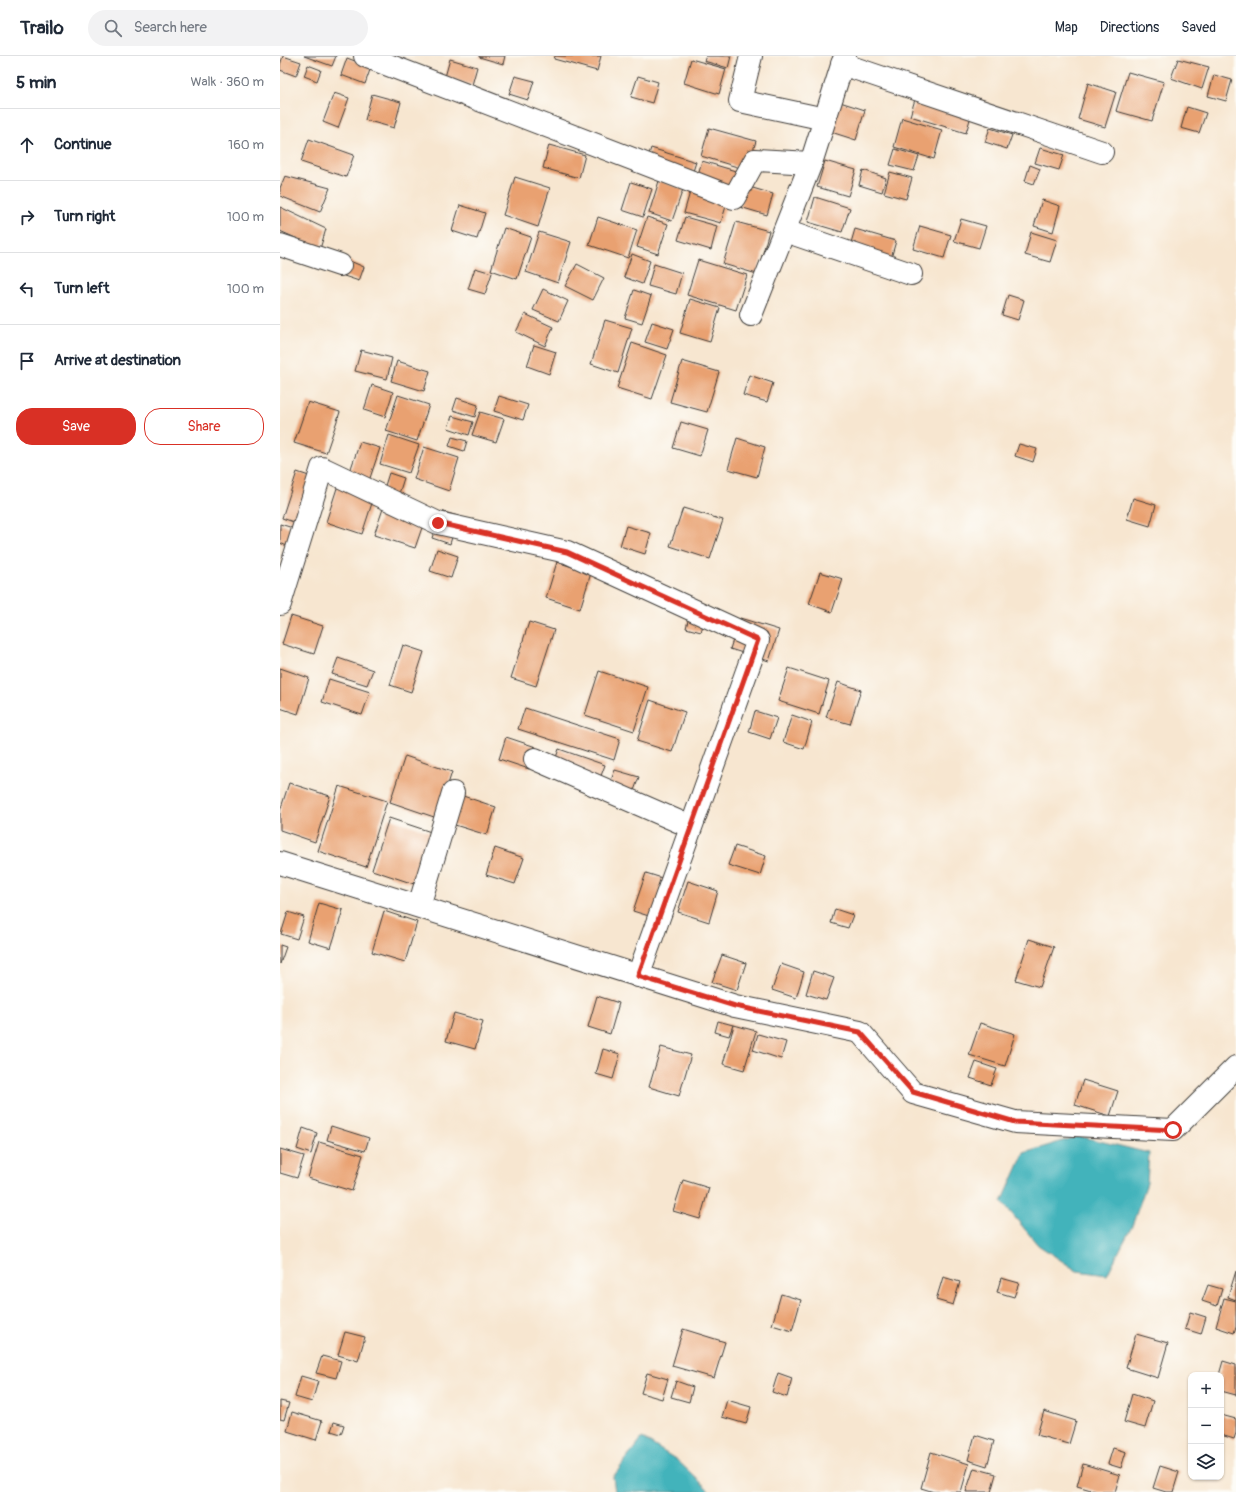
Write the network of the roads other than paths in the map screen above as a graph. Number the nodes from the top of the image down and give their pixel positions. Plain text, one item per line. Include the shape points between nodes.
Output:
1 (365, 56) edge
2 (751, 56) edge
3 (844, 60) edge
4 (825, 119) junction
5 (1102, 152) dead end
6 (811, 162) junction
7 (784, 231) junction
8 (280, 245) edge
9 (340, 265) dead end
10 (911, 274) dead end
11 (751, 315) dead end
12 (287, 559) edge
13 (280, 604) edge
14 (535, 760) dead end
15 (453, 793) dead end
16 (682, 823) dead end
17 (280, 863) edge
18 (419, 906) junction
19 (638, 976) junction
20 (1236, 1067) edge

1 - 6 street via 734,198 755,160
2 - 4 street via 740,101
3 - 4 street
3 - 5 street
4 - 6 street
6 - 7 street
7 - 10 street
7 - 11 street
8 - 9 street
12 - 13 street
12 - 19 street via 322,468 438,523 567,552 758,640
14 - 16 street
15 - 18 street
17 - 18 street
18 - 19 street
19 - 20 street via 735,1006 860,1032 913,1092 1015,1122 1173,1130

